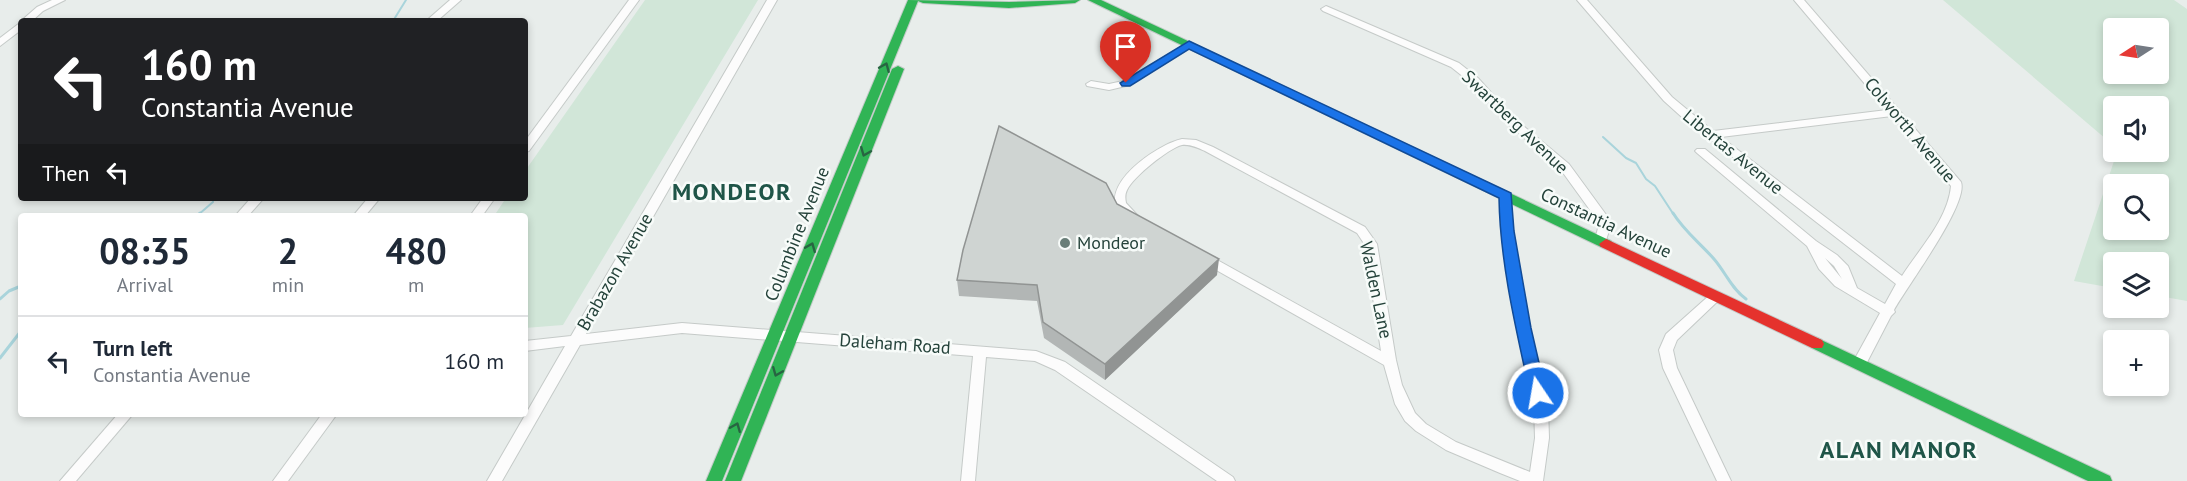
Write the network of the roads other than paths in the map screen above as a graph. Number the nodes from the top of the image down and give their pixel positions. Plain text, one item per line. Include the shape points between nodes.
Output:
1 (60, 0) edge
2 (456, 0) edge
3 (634, 0) edge
4 (772, 0) edge
5 (913, 0) edge
6 (924, 0) edge
7 (1074, 0) edge
8 (1093, 0) edge
9 (1582, 0) edge
10 (1799, 0) edge
11 (41, 4) edge
12 (1326, 9) dead end
13 (29, 18) edge
14 (435, 18) edge
15 (18, 28) edge
16 (0, 43) edge
17 (1189, 45) junction
18 (1091, 84) dead end
19 (882, 90) junction
20 (1895, 112) junction
21 (1710, 135) junction
22 (528, 145) edge
23 (1701, 151) dead end
24 (832, 196) junction
25 (1506, 196) junction
26 (847, 197) junction
27 (255, 201) edge
28 (372, 201) edge
29 (244, 213) edge
30 (362, 213) edge
31 (1143, 223) edge
32 (1600, 240) junction
33 (1190, 250) edge
34 (1903, 283) junction
35 (1716, 296) junction
36 (1889, 312) junction
37 (775, 335) junction
38 (792, 336) junction
39 (576, 340) junction
40 (528, 346) edge
41 (980, 351) junction
42 (1391, 363) junction
43 (1859, 364) junction
44 (123, 417) edge
45 (328, 417) edge
46 (68, 481) edge
47 (280, 481) edge
48 (494, 481) edge
49 (714, 481) edge
50 (734, 481) edge
51 (968, 481) edge
52 (1228, 481) edge
53 (1536, 481) edge
54 (1724, 481) edge
55 (2104, 481) edge

1 - 11 street
2 - 14 street
3 - 22 street
4 - 39 street, Brabazon Avenue
19 -> 5 main road, Columbine Avenue
6 - 7 main road via 1008,5
6 - 19 main road, Columbine Avenue
8 - 17 main road, Constantia Avenue
9 - 21 street, Libertas Avenue via 1668,99
10 - 20 street, Colworth Avenue
11 - 13 street
12 - 32 street, Swartberg Avenue via 1462,69 1511,121 1565,168 1600,216 1604,228
15 - 16 street
17 - 18 street via 1126,83 1108,87
17 - 25 main road, Constantia Avenue
19 - 24 main road, Columbine Avenue
19 -> 26 main road, Columbine Avenue
20 - 21 street
20 - 34 street, Colworth Avenue via 1958,189 1936,233
21 - 34 street, Libertas Avenue
23 - 36 street via 1812,244 1828,253 1846,270 1852,292
24 - 26 main road
37 -> 24 main road, Columbine Avenue
25 - 32 main road, Constantia Avenue
25 - 53 street via 1507,231 1523,328 1541,407 1542,438
26 - 38 main road, Columbine Avenue
27 - 29 street
28 - 30 street
31 - 42 street, Walden Lane via 1124,211 1119,193 1125,182 1175,143 1191,142 1361,230 1371,244
32 - 35 main road, Constantia Avenue
33 - 42 street
34 - 36 street, Colworth Avenue
35 - 43 main road, Constantia Avenue
35 - 54 street via 1671,337 1666,350 1670,368
36 - 43 street, Colworth Avenue
37 - 38 street, Daleham Road
37 - 39 street, Daleham Road via 682,328
49 -> 37 main road, Columbine Avenue
38 - 41 street, Daleham Road
38 -> 50 main road, Columbine Avenue
39 - 40 street, Daleham Road
39 - 48 street, Brabazon Avenue
41 - 51 street
41 - 52 street, Daleham Road via 1046,358
42 - 53 street, Walden Lane via 1398,397 1417,424 1464,451
43 - 55 main road, Constantia Avenue
44 - 46 street
45 - 47 street

